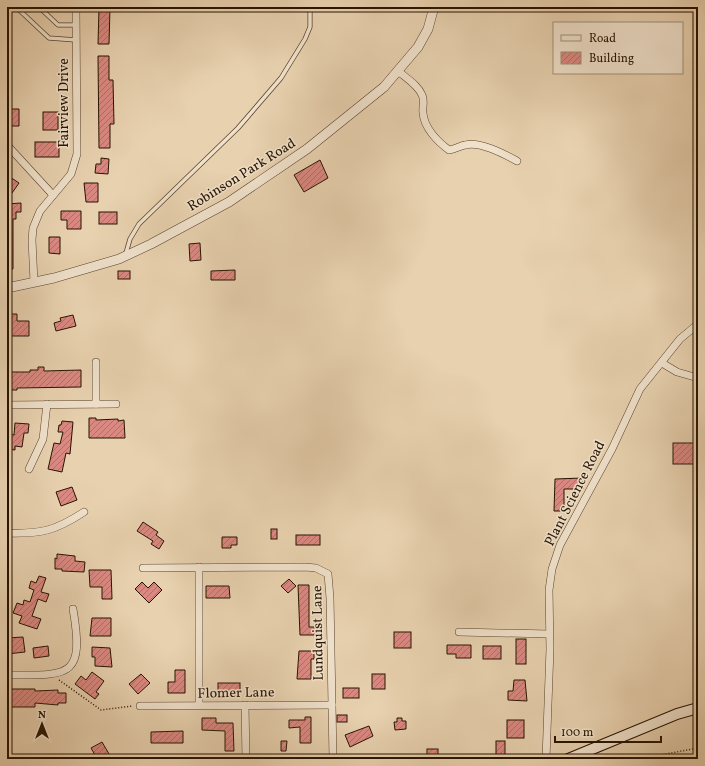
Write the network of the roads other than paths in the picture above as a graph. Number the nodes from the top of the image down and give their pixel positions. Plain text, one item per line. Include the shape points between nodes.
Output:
1 (15, 7) edge
2 (39, 7) edge
3 (76, 7) edge
4 (310, 7) edge
5 (434, 7) edge
6 (7, 14) edge
7 (76, 25) junction
8 (76, 40) junction
9 (398, 71) junction
10 (7, 145) edge
11 (517, 161) dead end
12 (53, 195) junction
13 (125, 256) junction
14 (34, 282) junction
15 (7, 288) edge
16 (698, 324) edge
17 (96, 362) dead end
18 (662, 362) junction
19 (698, 378) edge
20 (47, 404) junction
21 (96, 404) junction
22 (116, 404) dead end
23 (7, 405) edge
24 (29, 469) dead end
25 (84, 512) dead end
26 (7, 533) edge
27 (199, 567) junction
28 (143, 568) dead end
29 (73, 609) dead end
30 (460, 632) dead end
31 (550, 634) junction
32 (7, 675) edge
33 (245, 704) junction
34 (332, 704) junction
35 (140, 706) road end
36 (199, 706) junction
37 (698, 708) edge
38 (246, 759) edge
39 (333, 759) edge
40 (546, 759) edge
41 (568, 759) edge

1 - 6 lane
1 - 8 lane via 49,38
2 - 7 lane via 58,25
3 - 7 street, Fairview Drive
4 - 13 lane via 310,27 281,78 238,128 139,224
5 - 9 street, Robinson Park Road via 428,29 418,47
7 - 8 street, Fairview Drive
8 - 12 street, Fairview Drive via 77,154 71,174
9 - 11 street via 423,96 425,122 445,147 449,150 474,145 494,150
9 - 13 street, Robinson Park Road via 384,87 307,149 229,202
10 - 12 street
12 - 14 street, Fairview Drive via 40,211 33,228
13 - 14 street, Robinson Park Road
14 - 15 street, Robinson Park Road
16 - 18 street, Plant Science Road via 680,339
17 - 21 street
18 - 19 street via 677,372
18 - 31 street, Plant Science Road via 640,389 612,449 560,545 552,569 549,590
20 - 21 street
20 - 23 street
20 - 24 street via 43,439
21 - 22 street
25 - 26 street via 66,524 48,531
27 - 28 street, Lundquist Lane
27 - 34 street, Lundquist Lane via 305,567 316,568 328,574
27 - 36 street
29 - 32 street via 77,632 76,658 72,666 53,675
30 - 31 street
31 - 40 street, Plant Science Road
33 - 34 street, Flomer Lane
33 - 36 street, Flomer Lane
33 - 38 street
34 - 39 street, Lundquist Lane
35 - 36 street, Flomer Lane
37 - 41 main road via 677,714

